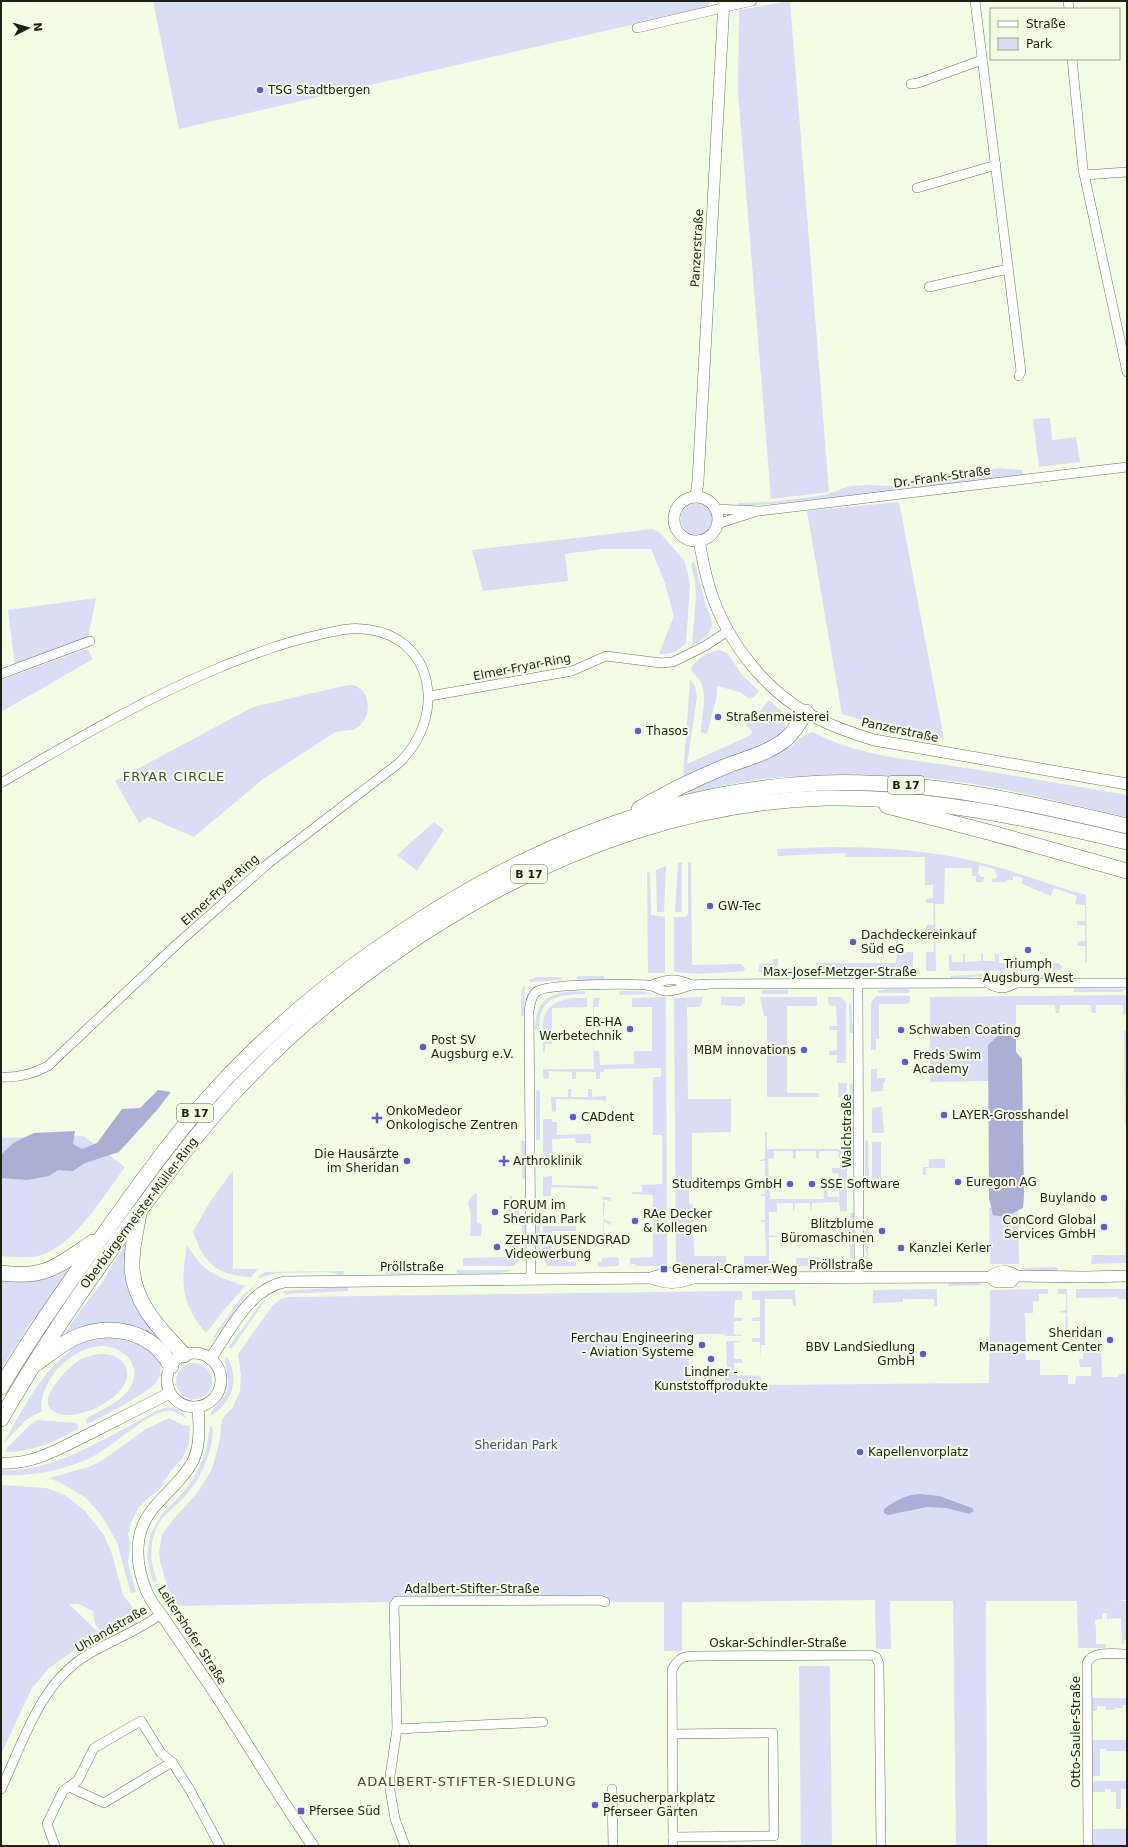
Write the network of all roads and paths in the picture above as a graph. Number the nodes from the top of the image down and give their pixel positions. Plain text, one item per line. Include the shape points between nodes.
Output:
1 (752, 1) edge
2 (975, 1) edge
3 (724, 4) edge
4 (637, 28) dead end
5 (982, 60) junction
6 (1072, 60) edge
7 (912, 84) dead end
8 (996, 164) junction
9 (1127, 172) edge
10 (1084, 175) junction
11 (917, 188) dead end
12 (1008, 269) junction
13 (929, 287) dead end
14 (1127, 372) edge
15 (1019, 376) dead end
16 (1127, 467) edge
17 (696, 497) junction
18 (716, 509) junction
19 (760, 511) junction
20 (717, 524) junction
21 (699, 541) junction
22 (728, 631) junction
23 (90, 640) dead end
24 (1, 674) edge
25 (430, 696) junction
26 (806, 712) junction
27 (1, 783) edge
28 (1127, 784) edge
29 (677, 796) junction
30 (856, 798) junction
31 (1127, 826) edge
32 (1127, 842) edge
33 (1127, 871) edge
34 (1127, 982) edge
35 (858, 984) junction
36 (1, 1077) edge
37 (140, 1210) junction
38 (102, 1236) junction
39 (1, 1273) edge
40 (1127, 1276) edge
41 (859, 1278) junction
42 (531, 1279) junction
43 (184, 1355) junction
44 (210, 1359) junction
45 (171, 1366) junction
46 (30, 1368) junction
47 (1, 1387) edge
48 (170, 1393) junction
49 (198, 1407) junction
50 (1, 1419) edge
51 (1, 1463) edge
52 (605, 1602) dead end
53 (161, 1614) junction
54 (1127, 1654) edge
55 (542, 1722) dead end
56 (397, 1729) junction
57 (672, 1734) junction
58 (172, 1762) junction
59 (69, 1786) junction
60 (1, 1789) edge
61 (612, 1789) dead end
62 (673, 1841) edge
63 (55, 1846) edge
64 (220, 1846) edge
65 (313, 1846) edge
66 (405, 1846) edge
67 (613, 1846) edge
68 (881, 1846) edge
69 (1088, 1846) edge

1 - 3 street
2 - 5 street
3 - 4 street
3 - 17 street, Panzerstraße
5 - 7 street
5 - 8 street
6 - 10 street
8 - 11 street
8 - 12 street
9 - 10 street
10 - 14 street
12 - 13 street
12 - 15 street via 1021,371
16 - 19 street, Dr.-Frank-Straße
17 - 18 street via 707,500
17 - 21 street via 688,498 678,507 674,521 676,528 685,538
18 - 19 street, Dr.-Frank-Straße
18 - 20 street
19 - 20 street, Dr.-Frank-Straße
20 - 21 street via 711,535
21 - 22 street, Panzerstraße via 708,582
22 - 25 street, Elmer-Fryar-Ring via 706,646 673,662 661,663 606,656 572,671
22 - 26 street, Panzerstraße via 766,681
23 - 24 street
25 - 27 street, Elmer-Fryar-Ring via 419,662 404,645 387,634 361,628 303,638 261,651 178,685 123,713
25 - 36 street, Elmer-Fryar-Ring via 420,736 406,757 270,862 176,945 48,1066 16,1078
26 - 28 street, Panzerstraße via 835,727 874,740
26 - 29 highway via 785,740
29 - 31 highway, B 17 via 720,795 835,783 883,784 992,796
29 - 38 highway, Oberbürgermeister-Müller-Ring / B 17 via 657,798 624,819 536,854 472,886 414,923 330,983 275,1030 202,1104
30 - 32 highway, Oberbürgermeister-Müller-Ring / B 17 via 909,800 990,811
30 - 33 highway
30 - 37 highway, Oberbürgermeister-Müller-Ring / B 17 via 822,798 757,804 675,820 598,844 543,867 474,904 378,965 290,1037 240,1086 190,1143
34 - 35 street, Max-Josef-Metzger-Straße via 1016,983 1008,988 995,988 988,983
35 - 41 street, Walchstraße
35 - 42 street, Max-Josef-Metzger-Straße via 692,985 676,991 664,991 649,986 548,987 537,991 532,998 529,1011
37 - 43 highway via 132,1250 132,1267 138,1296
37 - 46 highway, Oberbürgermeister-Müller-Ring / B 17 via 68,1309
38 - 39 highway via 64,1263 51,1269 27,1275
38 - 47 highway, Oberbürgermeister-Müller-Ring / B 17 via 55,1301
40 - 41 street, Pröllstraße via 1016,1276 1011,1282 996,1282 990,1277
41 - 42 street, Pröllstraße via 693,1278 678,1273 665,1273 651,1278
42 - 44 street, Pröllstraße via 312,1280 274,1284 258,1294 245,1308
43 - 44 street via 197,1354
43 - 45 street
44 - 49 street via 218,1368 220,1386 210,1402
45 - 46 highway via 162,1351 151,1342 132,1333 108,1330 76,1337
45 - 48 street via 167,1378
46 - 50 highway, Oberbürgermeister-Müller-Ring / B 17
48 - 49 street via 181,1404
48 - 51 street via 53,1452 30,1460
49 - 53 street, Leitershofer Straße via 199,1433 193,1460 176,1485 152,1509 143,1524 139,1538 137,1554 140,1572 148,1594
52 - 56 street, Adalbert-Stifter-Straße via 600,1600 394,1604
53 - 60 street, Uhlandstraße via 146,1626 83,1658 61,1675 45,1697
53 - 65 street, Leitershofer Straße
54 - 69 street, Otto-Sauler-Straße via 1094,1655 1087,1663
55 - 56 street
56 - 66 street, Adalbert-Stifter-Straße via 390,1790 395,1818
57 - 62 street, Oskar-Schindler-Straße
57 - 62 street via 773,1733 774,1796 774,1836
57 - 68 street, Oskar-Schindler-Straße via 672,1670 676,1661 684,1656 876,1656 880,1664
58 - 59 street via 104,1803
58 - 59 street via 161,1753 141,1721 94,1748 78,1780
58 - 64 street
59 - 63 street via 63,1791 47,1824
61 - 67 street

